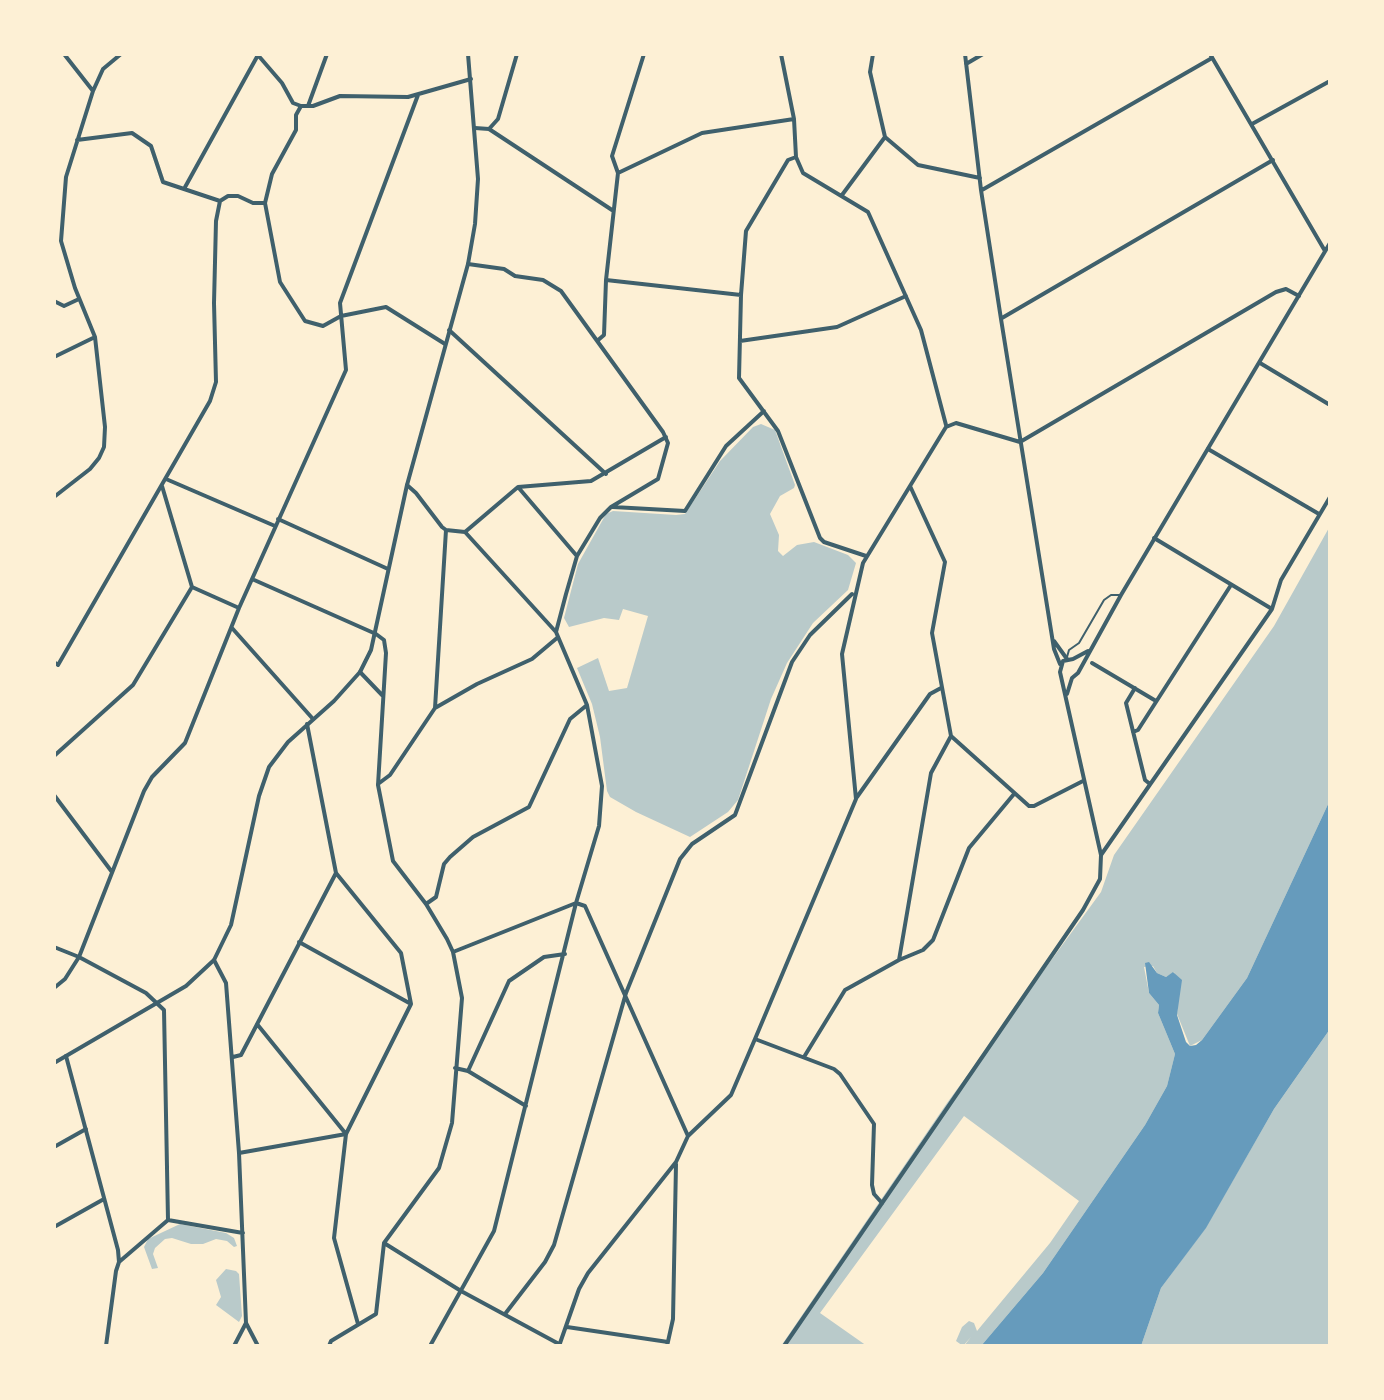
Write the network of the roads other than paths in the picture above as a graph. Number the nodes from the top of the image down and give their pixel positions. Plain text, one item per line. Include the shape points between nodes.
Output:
1 (64, 54) edge
2 (121, 54) edge
3 (327, 54) edge
4 (468, 54) edge
5 (517, 54) edge
6 (644, 54) edge
7 (781, 54) edge
8 (873, 54) edge
9 (965, 54) edge
10 (983, 54) edge
11 (257, 55) edge
12 (1211, 56) edge
13 (966, 64) junction
14 (471, 79) junction
15 (1330, 81) edge
16 (93, 91) junction
17 (418, 95) junction
18 (301, 106) junction
19 (308, 106) junction
20 (794, 119) junction
21 (1252, 124) junction
22 (475, 128) junction
23 (489, 129) junction
24 (885, 137) junction
25 (77, 140) junction
26 (796, 157) junction
27 (1273, 160) junction
28 (618, 173) junction
29 (980, 178) junction
30 (184, 189) junction
31 (981, 190) junction
32 (842, 195) junction
33 (220, 201) junction
34 (265, 203) junction
35 (613, 211) junction
36 (1330, 243) edge
37 (1325, 251) junction
38 (468, 264) junction
39 (606, 280) junction
40 (741, 295) junction
41 (906, 296) junction
42 (1299, 296) junction
43 (79, 299) junction
44 (54, 301) edge
45 (341, 316) junction
46 (1001, 319) junction
47 (449, 330) junction
48 (95, 337) junction
49 (597, 341) junction
50 (740, 341) junction
51 (445, 344) junction
52 (54, 357) edge
53 (1260, 363) junction
54 (1330, 405) edge
55 (764, 411) junction
56 (946, 427) junction
57 (666, 437) junction
58 (1020, 442) junction
59 (1208, 449) junction
60 (606, 474) junction
61 (166, 479) junction
62 (407, 485) junction
63 (162, 486) junction
64 (910, 486) junction
65 (518, 487) junction
66 (54, 497) edge
67 (1330, 497) edge
68 (611, 507) junction
69 (1319, 514) junction
70 (278, 519) junction
71 (275, 526) junction
72 (446, 530) junction
73 (465, 532) junction
74 (1154, 538) junction
75 (577, 556) junction
76 (866, 556) junction
77 (388, 569) junction
78 (252, 579) junction
79 (1231, 585) junction
80 (192, 587) junction
81 (854, 593) junction
82 (1121, 595) junction
83 (239, 608) junction
84 (1272, 609) junction
85 (232, 628) junction
86 (376, 634) junction
87 (557, 635) junction
88 (1053, 639) junction
89 (1088, 651) junction
90 (1070, 659) junction
91 (54, 662) edge
92 (1092, 663) dead end
93 (1060, 664) junction
94 (1079, 668) junction
95 (360, 672) junction
96 (1062, 675) junction
97 (1072, 678) junction
98 (941, 688) junction
99 (1135, 688) junction
100 (382, 695) junction
101 (1066, 701) junction
102 (1156, 701) junction
103 (587, 705) junction
104 (435, 708) junction
105 (313, 719) junction
106 (307, 724) junction
107 (1133, 732) junction
108 (951, 736) junction
109 (54, 756) edge
110 (1083, 781) junction
111 (1150, 784) junction
112 (378, 785) junction
113 (1014, 794) junction
114 (54, 795) edge
115 (856, 799) junction
116 (1101, 855) junction
117 (112, 872) junction
118 (336, 873) junction
119 (576, 903) junction
120 (426, 904) junction
121 (299, 942) junction
122 (54, 947) edge
123 (453, 952) junction
124 (565, 954) junction
125 (79, 957) junction
126 (214, 960) junction
127 (899, 960) junction
128 (54, 988) edge
129 (626, 993) junction
130 (158, 1003) junction
131 (411, 1004) junction
132 (257, 1024) junction
133 (755, 1039) junction
134 (66, 1056) junction
135 (233, 1057) junction
136 (804, 1057) junction
137 (54, 1063) edge
138 (455, 1068) junction
139 (468, 1071) junction
140 (526, 1106) junction
141 (86, 1129) junction
142 (346, 1134) junction
143 (688, 1136) junction
144 (54, 1147) edge
145 (239, 1153) junction
146 (676, 1162) junction
147 (105, 1198) junction
148 (882, 1203) junction
149 (168, 1220) junction
150 (54, 1227) edge
151 (243, 1233) junction
152 (384, 1243) junction
153 (119, 1262) junction
154 (461, 1291) junction
155 (505, 1314) junction
156 (246, 1323) junction
157 (358, 1324) junction
158 (567, 1327) junction
159 (668, 1344) edge
160 (559, 1345) edge
161 (106, 1346) edge
162 (234, 1346) edge
163 (258, 1346) edge
164 (329, 1346) edge
165 (430, 1346) edge
166 (784, 1346) edge

1 - 16 street
2 - 16 street via 103,69
3 - 19 street
4 - 14 street
5 - 23 street via 498,119
6 - 28 street via 612,156
7 - 20 street
8 - 24 street via 870,72
9 - 13 street
10 - 13 street
11 - 18 street via 293,103
11 - 30 street
12 - 21 street
12 - 31 street
13 - 29 street
14 - 17 street
14 - 22 street
15 - 21 street
16 - 25 street
17 - 19 street via 340,96
17 - 45 street via 340,303
18 - 19 street
18 - 34 street
20 - 26 street
20 - 28 street via 702,133
21 - 27 street
22 - 23 street
22 - 38 street via 477,206
23 - 35 street
24 - 29 street via 918,165
24 - 32 street
25 - 30 street via 132,133 151,146 163,182
25 - 43 street via 66,177 61,241
26 - 32 street via 803,173
26 - 40 street via 788,160 747,227
27 - 37 street
27 - 46 street
28 - 35 street
29 - 31 street
30 - 33 street
31 - 46 street
32 - 41 street via 868,212
33 - 34 street via 238,196
33 - 61 street via 216,382
34 - 45 street via 280,282 305,321 323,326
35 - 39 street
36 - 37 street
37 - 42 street
38 - 47 street
38 - 49 street via 543,280 561,291
39 - 40 street
39 - 49 street via 604,335
40 - 50 street
41 - 50 street via 837,327
41 - 56 street via 921,330
42 - 53 street
42 - 58 street via 1286,289 1276,292
43 - 44 street via 64,306
43 - 48 street
45 - 51 street via 386,307
45 - 70 street via 346,370
46 - 58 street
47 - 51 street
47 - 60 street
48 - 52 street
48 - 66 street via 104,447 90,469
49 - 57 street
50 - 55 street via 739,378
51 - 62 street
53 - 54 street
53 - 59 street
55 - 68 street via 726,446 685,511
55 - 76 street via 778,431 820,538
56 - 58 street via 956,423
56 - 64 street
57 - 60 street
57 - 68 street via 668,451 658,479
58 - 88 street
59 - 69 street
59 - 74 street
60 - 65 street via 591,481
61 - 63 street
61 - 71 street
62 - 72 street
62 - 77 street
63 - 80 street
63 - 91 street via 58,665
64 - 76 street
64 - 98 street via 945,562 932,633
65 - 73 street
65 - 75 street
67 - 69 street
68 - 75 street
69 - 84 street via 1277,588
70 - 71 street
70 - 77 street
71 - 78 street
72 - 73 street
72 - 104 street
73 - 87 street
74 - 79 street
74 - 82 street
75 - 87 street
76 - 81 street
77 - 86 street
78 - 83 street
78 - 86 street
79 - 84 street
79 - 102 street
80 - 83 street
80 - 109 street via 133,685
81 - 115 street via 842,662
81 - 129 street via 810,635 792,662 739,810 680,859
82 - 89 street
82 - 90 lane via 1104,600 1079,643 1069,650
83 - 85 street
84 - 111 street
85 - 105 street
85 - 117 street via 185,743 144,791
86 - 95 street
86 - 100 street via 384,640 386,653
87 - 103 street
87 - 104 street via 532,659
88 - 90 street
88 - 93 street
89 - 90 street
89 - 94 street
90 - 93 street
90 - 94 street
92 - 99 street
93 - 96 street
94 - 97 street
95 - 100 street
95 - 105 street
96 - 97 street
96 - 101 street
97 - 101 street
98 - 108 street
98 - 115 street via 930,694
99 - 102 street
99 - 107 street via 1126,703
100 - 112 street
101 - 110 street
102 - 107 street
103 - 119 street via 602,786 596,839
103 - 120 street via 570,719 529,807 485,830 450,857 436,897
104 - 112 street
105 - 106 street
106 - 118 street
106 - 126 street via 278,753 263,781 231,925
107 - 111 street
108 - 113 street
108 - 127 street via 931,773
110 - 113 street via 1034,806
110 - 116 street
111 - 116 street
112 - 120 street via 393,861
113 - 127 street via 969,848 933,940
114 - 117 street
115 - 133 street
116 - 148 street via 1100,879 1083,910
117 - 125 street
118 - 121 street
118 - 131 street via 401,953
119 - 123 street
119 - 124 street
119 - 129 street via 585,906
120 - 123 street
121 - 131 street
121 - 132 street
122 - 125 street
123 - 138 street via 462,998
124 - 139 street via 544,957 509,981
124 - 140 street
125 - 128 street
125 - 130 street
126 - 130 street via 195,980
126 - 135 street via 226,983
127 - 136 street via 845,990
129 - 143 street
129 - 155 street via 554,1245
130 - 134 street
130 - 149 street via 165,1016
131 - 142 street
132 - 135 street via 241,1055
132 - 142 street
133 - 136 street
133 - 143 street via 731,1095
134 - 137 street
134 - 141 street
135 - 145 street
136 - 148 street via 840,1074 874,1124 872,1185
138 - 139 street
138 - 152 street via 452,1123 439,1168
139 - 140 street
140 - 154 street via 494,1231
141 - 144 street
141 - 147 street
142 - 145 street
142 - 157 street via 334,1238
143 - 146 street
145 - 151 street
146 - 158 street via 588,1273
146 - 159 street
147 - 150 street
147 - 153 street
148 - 166 street
149 - 151 street
149 - 153 street
151 - 156 street
152 - 154 street
152 - 157 street via 376,1314
153 - 161 street
154 - 155 street
154 - 165 street
155 - 160 street
156 - 162 street
156 - 163 street
157 - 164 street
158 - 159 street
158 - 160 street

